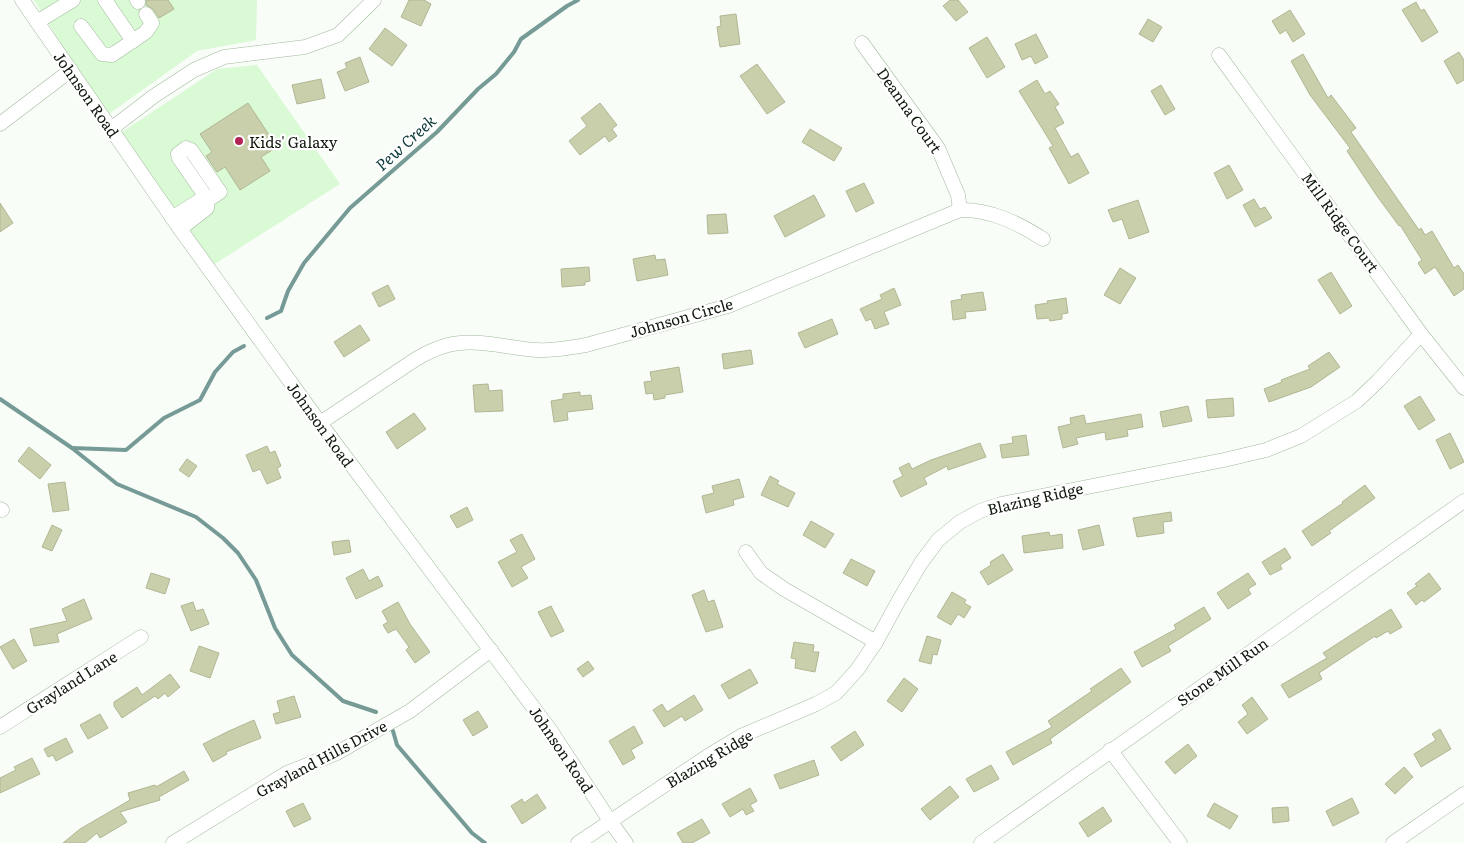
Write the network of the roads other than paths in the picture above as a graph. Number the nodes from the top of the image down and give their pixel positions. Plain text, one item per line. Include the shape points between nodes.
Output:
1 (22, 0) edge
2 (73, 0) edge
3 (105, 0) edge
4 (374, 0) edge
5 (146, 14) dead end
6 (36, 22) junction
7 (81, 26) dead end
8 (133, 41) junction
9 (862, 43) dead end
10 (1219, 55) dead end
11 (71, 70) junction
12 (0, 124) edge
13 (111, 129) junction
14 (179, 158) dead end
15 (960, 210) junction
16 (176, 223) junction
17 (1043, 239) dead end
18 (1422, 334) junction
19 (1464, 388) edge
20 (320, 423) junction
21 (1464, 501) edge
22 (746, 552) dead end
23 (141, 637) dead end
24 (876, 642) junction
25 (491, 650) junction
26 (0, 727) edge
27 (1110, 750) junction
28 (1464, 794) edge
29 (610, 821) junction
30 (173, 843) edge
31 (578, 843) edge
32 (626, 843) edge
33 (981, 843) edge
34 (1180, 843) edge
35 (1394, 843) edge

1 - 6 street, Johnson Road
2 - 6 street
3 - 8 street
4 - 13 street via 338,35 305,47 224,57 194,70
5 - 8 street via 152,23
6 - 11 street, Johnson Road
7 - 8 street via 102,54 112,55
9 - 15 street, Deanna Court via 938,148 958,195
10 - 18 street, Mill Ridge Court
11 - 12 street
11 - 13 street, Johnson Road
13 - 16 street, Johnson Road
14 - 16 street via 178,154 186,148 191,150 220,192 208,200 202,199
15 - 17 street, Johnson Circle via 974,209 1018,223
15 - 20 street, Johnson Circle via 728,306 586,345 538,350 465,344 432,350
16 - 20 street, Johnson Road
18 - 19 street, Mill Ridge Court
18 - 24 street, Blazing Ridge via 1357,401 1301,436 1266,450 1224,460 1001,504 960,522 938,540 921,564
20 - 25 street, Johnson Road
21 - 27 street, Stone Mill Run
22 - 24 street via 761,573 776,584
23 - 26 street, Grayland Lane
24 - 29 street, Blazing Ridge via 836,693 741,736
25 - 29 street, Johnson Road via 551,731
25 - 30 street, Grayland Hills Drive via 410,711 337,753 287,773
27 - 33 street, Stone Mill Run
27 - 34 street
28 - 35 street
29 - 31 street, Blazing Ridge
29 - 32 street, Johnson Road

